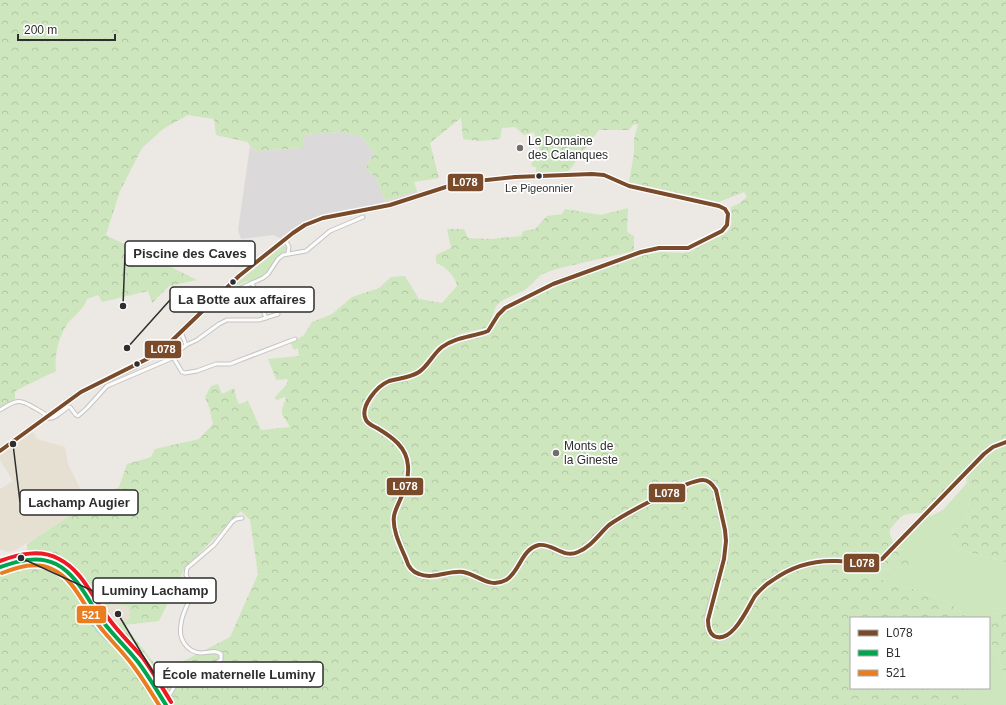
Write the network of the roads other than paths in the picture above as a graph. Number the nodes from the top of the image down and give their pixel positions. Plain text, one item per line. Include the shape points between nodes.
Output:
1 (363, 217) dead end
2 (283, 241) junction
3 (288, 253) junction
4 (252, 283) junction
5 (222, 292) junction
6 (278, 314) dead end
7 (266, 318) junction
8 (181, 332) junction
9 (295, 339) dead end
10 (186, 345) junction
11 (173, 357) junction
12 (0, 410) edge
13 (46, 417) junction
14 (1006, 442) edge
15 (0, 451) edge
16 (242, 518) dead end
17 (0, 569) edge
18 (160, 698) junction
19 (164, 705) edge

1 - 3 street via 330,230 306,250
2 - 3 street via 289,247
2 - 5 main road
2 - 14 main road via 305,225 323,218 390,205 452,185 490,179 600,174 629,186 719,206 728,214 725,228 693,247 659,248 641,252 553,284 515,302 502,311 488,331 447,344 418,372 387,382 378,389 365,408 365,418 367,422 396,441 408,463 406,486 394,519 407,564 415,573 423,576 464,572 480,581 499,582 514,573 533,547 544,544 563,554 577,554 612,523 664,494 694,480 704,480 711,483 716,491 726,542 708,615 708,628 712,635 724,637 732,632 760,591 769,582 785,573 818,563 839,561 867,564 882,559 987,452 996,445
3 - 4 street via 278,259 268,274
4 - 5 street via 232,292
4 - 7 street
5 - 8 main road
6 - 7 street
7 - 10 street via 249,321 227,320
8 - 10 street
8 - 13 main road via 153,356 81,392
9 - 11 street via 230,364 216,364 184,373
10 - 11 street
11 - 13 street via 110,384 78,416 68,407 53,418
12 - 13 street via 23,401
13 - 15 main road
16 - 18 street via 232,522 214,545 192,563 186,572 193,592 181,623 182,641 186,647 196,652 220,652 221,660 211,666 184,674 170,694
17 - 18 street via 27,560 51,564 64,572 90,609 135,661
18 - 19 street

